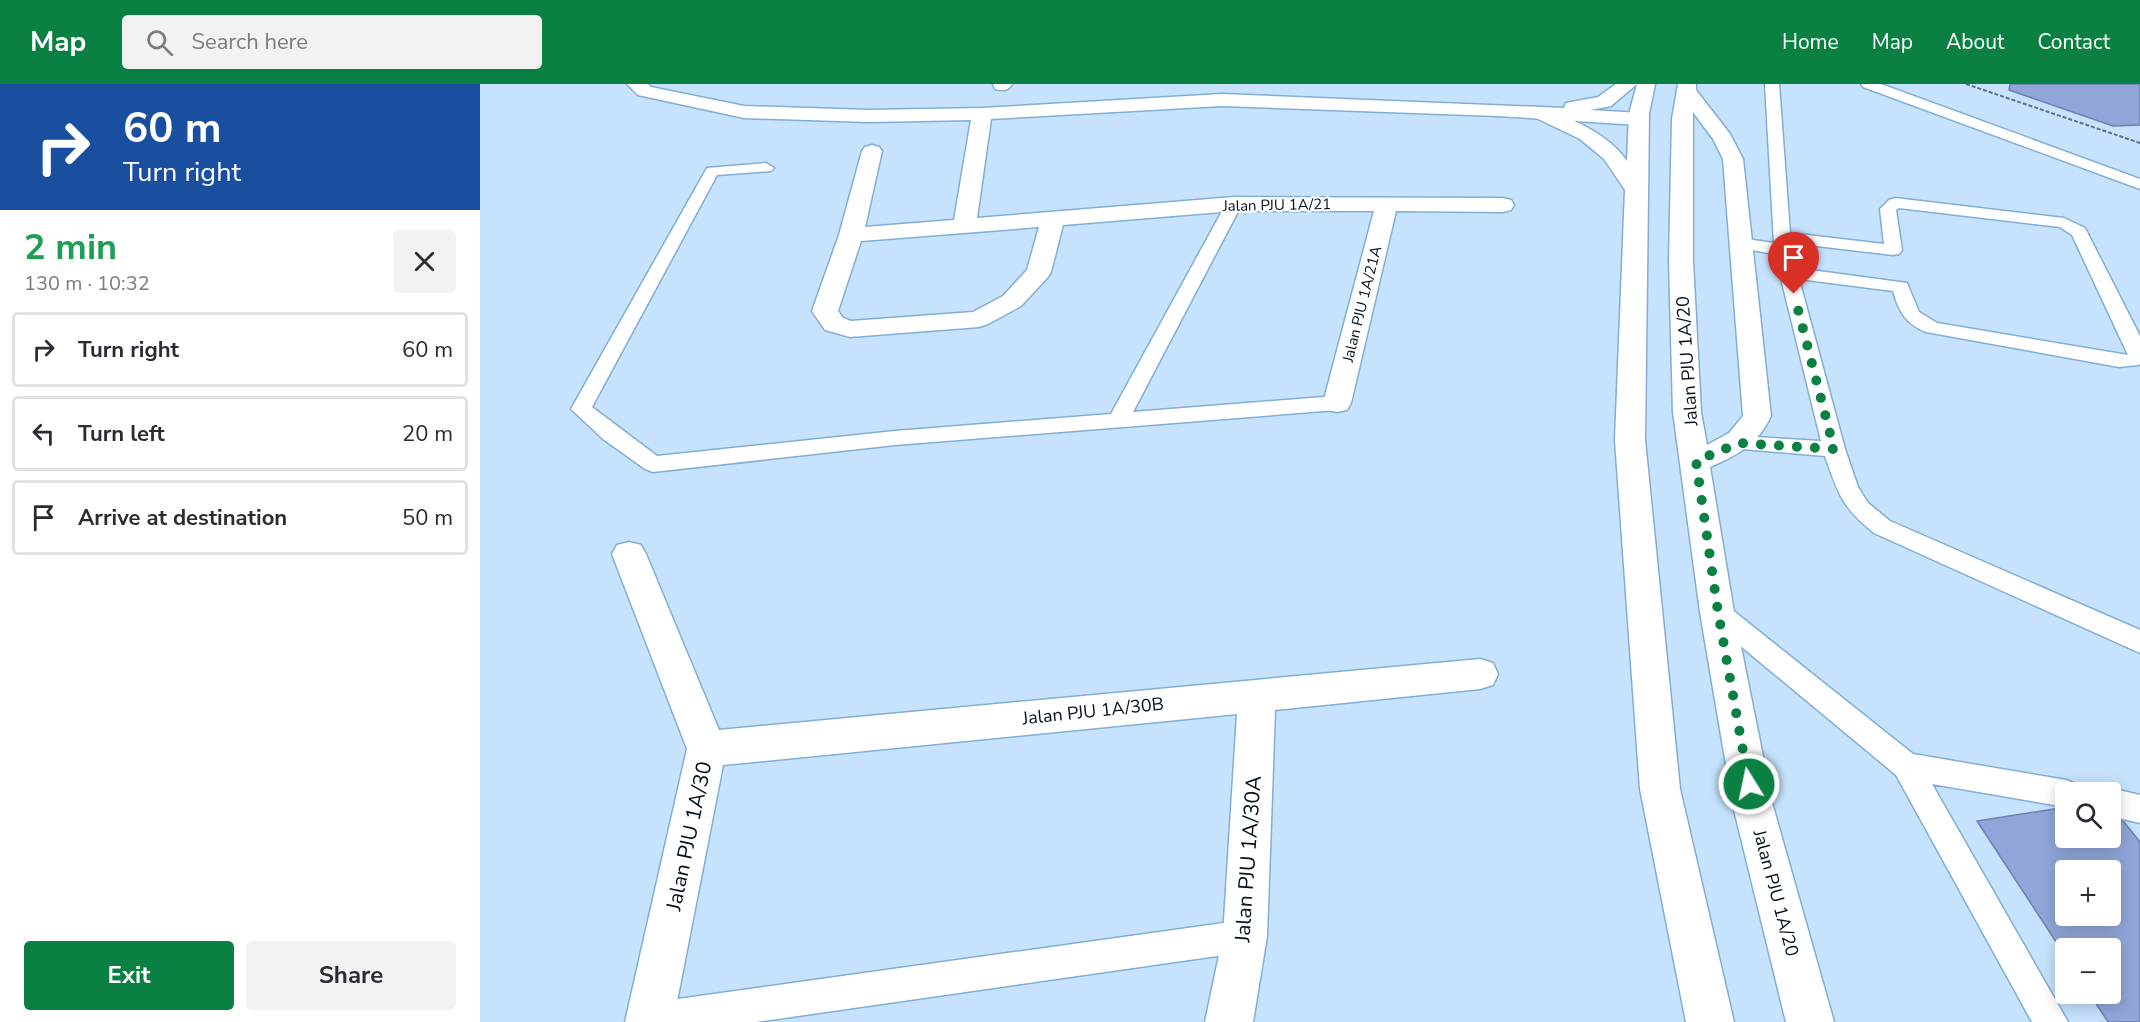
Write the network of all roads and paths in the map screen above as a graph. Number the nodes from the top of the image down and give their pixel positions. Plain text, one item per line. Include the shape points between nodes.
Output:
1 (636, 84) edge
2 (1628, 84) edge
3 (1646, 84) edge
4 (1772, 84) edge
5 (1868, 84) edge
6 (1966, 84) edge
7 (1668, 101) edge
8 (1497, 110) junction
9 (1541, 113) junction
10 (982, 114) junction
11 (2140, 143) edge
12 (872, 151) dead end
13 (766, 168) dead end
14 (2140, 184) edge
15 (1636, 190) junction
16 (1233, 204) junction
17 (1387, 204) junction
18 (1503, 205) dead end
19 (1053, 219) junction
20 (964, 226) junction
21 (851, 235) junction
22 (1739, 243) junction
23 (1782, 243) junction
24 (1893, 250) junction
25 (1789, 272) junction
26 (1902, 287) junction
27 (1337, 403) joint
28 (1117, 422) junction
29 (1739, 443) junction
30 (1834, 449) junction
31 (1696, 461) junction
32 (629, 554) dead end
33 (1718, 612) junction
34 (2140, 642) edge
35 (1480, 674) dead end
36 (1257, 695) junction
37 (707, 749) junction
38 (1906, 766) junction
39 (2055, 792) edge
40 (2121, 805) edge
41 (2140, 809) edge
42 (1245, 936) junction
43 (649, 1021) edge
44 (1229, 1022) edge
45 (1710, 1022) edge
46 (1810, 1022) edge
47 (2051, 1022) edge

1 - 10 street via 645,91 744,112
2 - 8 street via 1604,102 1584,106
3 - 7 street, Jalan PJU 1A/20
4 - 23 lane
5 - 14 lane
6 - 11 path
7 - 9 street
7 - 15 street, Jalan PJU 1A/20
7 - 22 street via 1723,138 1733,159
7 - 31 street, Jalan PJU 1A/20 via 1682,119 1681,261 1687,412
8 - 9 street
8 - 10 street via 1222,100
9 - 15 street via 1587,135 1612,155
10 - 20 street
12 - 21 street
13 - 28 lane via 712,171 581,409 611,434 653,464 895,438
15 - 45 street, Jalan PJU 1A/20 via 1630,440 1659,778
16 - 17 street, Jalan PJU 1A/21
16 - 19 street, Jalan PJU 1A/21
16 - 28 lane
17 - 18 street, Jalan PJU 1A/21
17 - 27 street, Jalan PJU 1A/21A
19 - 20 street, Jalan PJU 1A/21
19 - 21 street via 1039,272 1012,301 979,319 925,325 850,329 834,324 825,311
20 - 21 street, Jalan PJU 1A/21
22 - 23 lane
22 - 29 street via 1757,416
23 - 24 lane
23 - 25 lane
24 - 26 lane
24 - 26 lane via 1887,209 1895,203 2064,223 2079,232 2138,358 2119,361 1922,324 1909,313
25 - 26 lane
25 - 30 lane
27 - 28 lane
29 - 30 lane
29 - 31 street
30 - 34 lane via 1847,488 1860,509 1882,527
31 - 33 street, Jalan PJU 1A/20
32 - 37 street, Jalan PJU 1A/30
33 - 38 lane
33 - 46 street, Jalan PJU 1A/20 via 1753,806
35 - 36 street, Jalan PJU 1A/30B
36 - 37 street, Jalan PJU 1A/30B
36 - 42 street, Jalan PJU 1A/30A
37 - 43 street, Jalan PJU 1A/30
38 - 39 lane
38 - 47 lane
40 - 41 lane
42 - 43 lane
42 - 44 street, Jalan PJU 1A/30A

